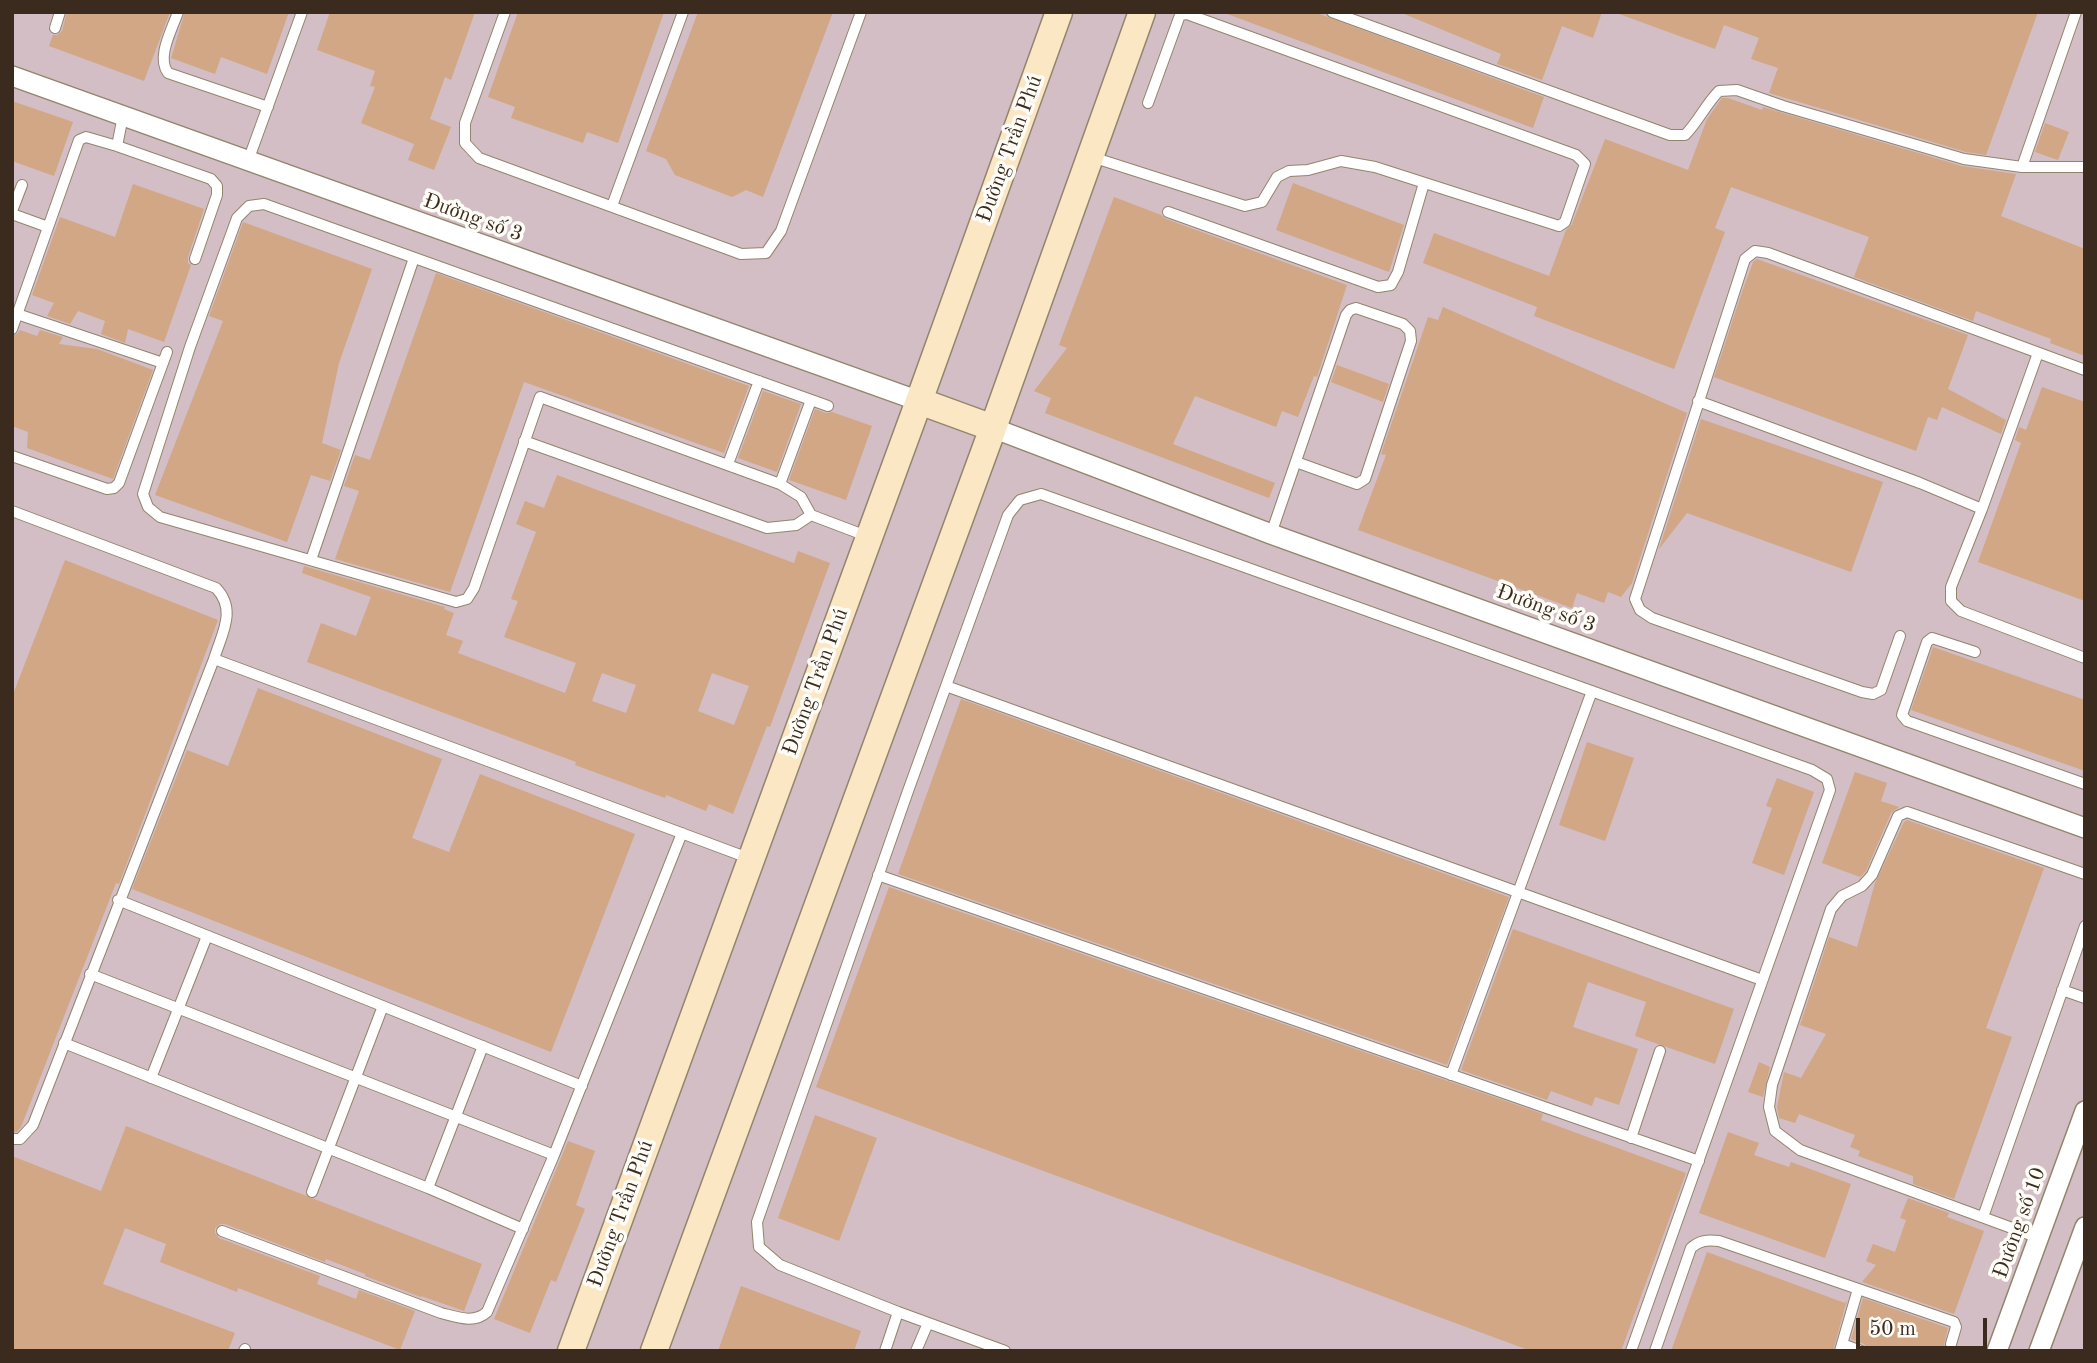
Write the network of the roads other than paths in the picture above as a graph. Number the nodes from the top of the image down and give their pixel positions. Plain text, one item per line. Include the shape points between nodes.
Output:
1 (60, 12) edge
2 (178, 12) edge
3 (302, 12) edge
4 (505, 12) edge
5 (683, 12) edge
6 (862, 12) edge
7 (1059, 12) edge
8 (1142, 12) edge
9 (1332, 12) edge
10 (2076, 12) edge
11 (55, 28) dead end
12 (12, 76) edge
13 (1148, 103) dead end
14 (268, 107) junction
15 (123, 116) junction
16 (117, 146) junction
17 (1091, 156) junction
18 (248, 162) junction
19 (2022, 167) junction
20 (2085, 167) edge
21 (1424, 183) junction
22 (22, 185) dead end
23 (612, 206) junction
24 (1168, 212) dead end
25 (12, 213) edge
26 (48, 227) junction
27 (414, 258) junction
28 (195, 259) dead end
29 (17, 314) junction
30 (12, 329) edge
31 (167, 352) dead end
32 (2038, 353) junction
33 (163, 363) junction
34 (2085, 370) edge
35 (759, 381) junction
36 (811, 400) junction
37 (919, 401) junction
38 (1698, 401) junction
39 (828, 406) dead end
40 (993, 428) junction
41 (524, 441) junction
42 (12, 456) edge
43 (1296, 462) junction
44 (728, 464) junction
45 (780, 484) junction
46 (1982, 509) junction
47 (12, 512) edge
48 (811, 515) junction
49 (1271, 534) junction
50 (870, 537) junction
51 (311, 560) junction
52 (1900, 636) dead end
53 (1975, 652) dead end
54 (2085, 658) edge
55 (214, 659) junction
56 (946, 685) junction
57 (1592, 691) junction
58 (2085, 784) edge
59 (2085, 828) edge
60 (682, 833) junction
61 (751, 859) junction
62 (2085, 874) edge
63 (878, 875) junction
64 (1519, 893) junction
65 (118, 900) junction
66 (2085, 926) edge
67 (207, 936) junction
68 (90, 974) junction
69 (1762, 980) junction
70 (2062, 990) junction
71 (2085, 998) edge
72 (383, 1006) junction
73 (178, 1009) junction
74 (64, 1043) junction
75 (483, 1046) junction
76 (1660, 1051) dead end
77 (1451, 1075) junction
78 (356, 1077) junction
79 (151, 1078) junction
80 (582, 1086) junction
81 (2085, 1111) edge
82 (455, 1116) junction
83 (1631, 1138) junction
84 (12, 1139) edge
85 (329, 1149) junction
86 (554, 1155) junction
87 (1699, 1161) junction
88 (428, 1188) junction
89 (312, 1192) dead end
90 (1983, 1217) junction
91 (2085, 1227) edge
92 (523, 1229) junction
93 (222, 1231) dead end
94 (2039, 1238) junction
95 (1858, 1289) junction
96 (898, 1312) junction
97 (928, 1323) junction
98 (1951, 1344) dead end
99 (1841, 1347) edge
100 (571, 1351) edge
101 (654, 1351) edge
102 (885, 1351) edge
103 (916, 1351) edge
104 (1005, 1351) edge
105 (1631, 1351) edge
106 (1655, 1351) edge
107 (1861, 1351) edge
108 (1997, 1351) edge
109 (2039, 1351) edge

1 - 11 lane
2 - 14 lane via 163,57 168,73
3 - 14 lane
4 - 23 lane via 465,123 465,144 480,158
5 - 23 lane
6 - 23 lane via 781,232 766,253 741,254
7 - 37 main road, Đường Trần Phú
8 - 17 main road
9 - 19 lane via 1670,135 1685,135 1719,91 1737,90 1964,159
10 - 19 lane
12 - 15 street, Đường số 3
13 - 21 lane via 1174,27 1180,15 1187,14 1576,155 1585,164 1565,222 1559,226
14 - 18 lane
15 - 16 lane
15 - 18 street, Đường số 3
16 - 26 lane via 86,137 79,140
16 - 28 lane via 211,179 217,187
17 - 21 lane via 1245,206 1262,202 1277,177 1289,171 1341,161
17 - 40 main road
18 - 37 street, Đường số 3
19 - 20 lane
21 - 24 lane via 1398,272 1391,285 1378,287
22 - 25 lane
25 - 26 lane
26 - 29 lane
27 - 35 lane
27 - 51 lane
27 - 51 lane via 264,204 249,206 237,218 190,346 144,494 148,507 160,517
29 - 30 lane
29 - 33 lane
31 - 33 lane
32 - 34 lane
32 - 38 lane via 1755,251 1745,258
32 - 46 lane
33 - 42 lane via 114,488
35 - 36 lane
35 - 44 lane
36 - 39 lane
36 - 45 lane
37 - 40 main road
37 - 50 main road, Đường Trần Phú
38 - 46 lane
38 - 52 lane via 1635,599 1640,610 1873,694 1881,690
40 - 49 street, Đường số 3
40 - 101 main road
41 - 44 lane via 540,397
41 - 48 lane via 767,528 796,525
41 - 51 lane via 467,599 456,602
43 - 43 lane via 1350,310 1402,324 1410,331 1411,341 1366,480 1357,484
43 - 49 lane
44 - 45 lane
45 - 48 lane via 801,497
46 - 54 lane via 1951,587 1951,601 1961,611
47 - 55 lane via 215,588 225,597 228,614
48 - 50 lane
49 - 59 street, Đường số 3
50 - 61 main road, Đường Trần Phú
53 - 58 lane via 1932,638 1927,642 1902,715
55 - 60 lane
55 - 65 lane
56 - 57 lane via 1008,515 1020,500 1041,494
56 - 63 lane
56 - 64 lane
57 - 64 lane
57 - 69 lane via 1827,779 1830,790
60 - 61 lane
60 - 80 lane
61 - 100 main road, Đường Trần Phú
62 - 90 lane via 1907,813 1898,816 1872,875 1831,909 1772,1085 1769,1107 1775,1131 1800,1150
63 - 77 lane
63 - 96 lane via 757,1222 759,1247 780,1265
64 - 69 lane
64 - 77 lane
65 - 67 lane
65 - 68 lane
66 - 70 lane
67 - 72 lane
67 - 73 lane
68 - 73 lane
68 - 74 lane
69 - 87 lane
70 - 71 lane
70 - 90 lane
72 - 75 lane
72 - 78 lane
73 - 78 lane
73 - 79 lane
74 - 79 lane
74 - 84 lane via 33,1125 20,1139
75 - 80 lane
75 - 82 lane
76 - 83 lane
77 - 83 lane
78 - 82 lane
78 - 85 lane
79 - 85 lane
80 - 86 lane
81 - 94 street, Đường số 10
82 - 86 lane
82 - 88 lane
83 - 87 lane
85 - 88 lane
85 - 89 lane
86 - 92 lane
87 - 105 lane
88 - 92 lane
90 - 94 lane
91 - 109 street
92 - 93 lane via 487,1312 470,1320
94 - 108 street, Đường số 10
95 - 98 lane via 1954,1322
95 - 99 lane
95 - 106 lane via 1719,1241 1697,1242
96 - 97 lane
96 - 102 lane
97 - 103 lane
97 - 104 lane
99 - 107 lane

